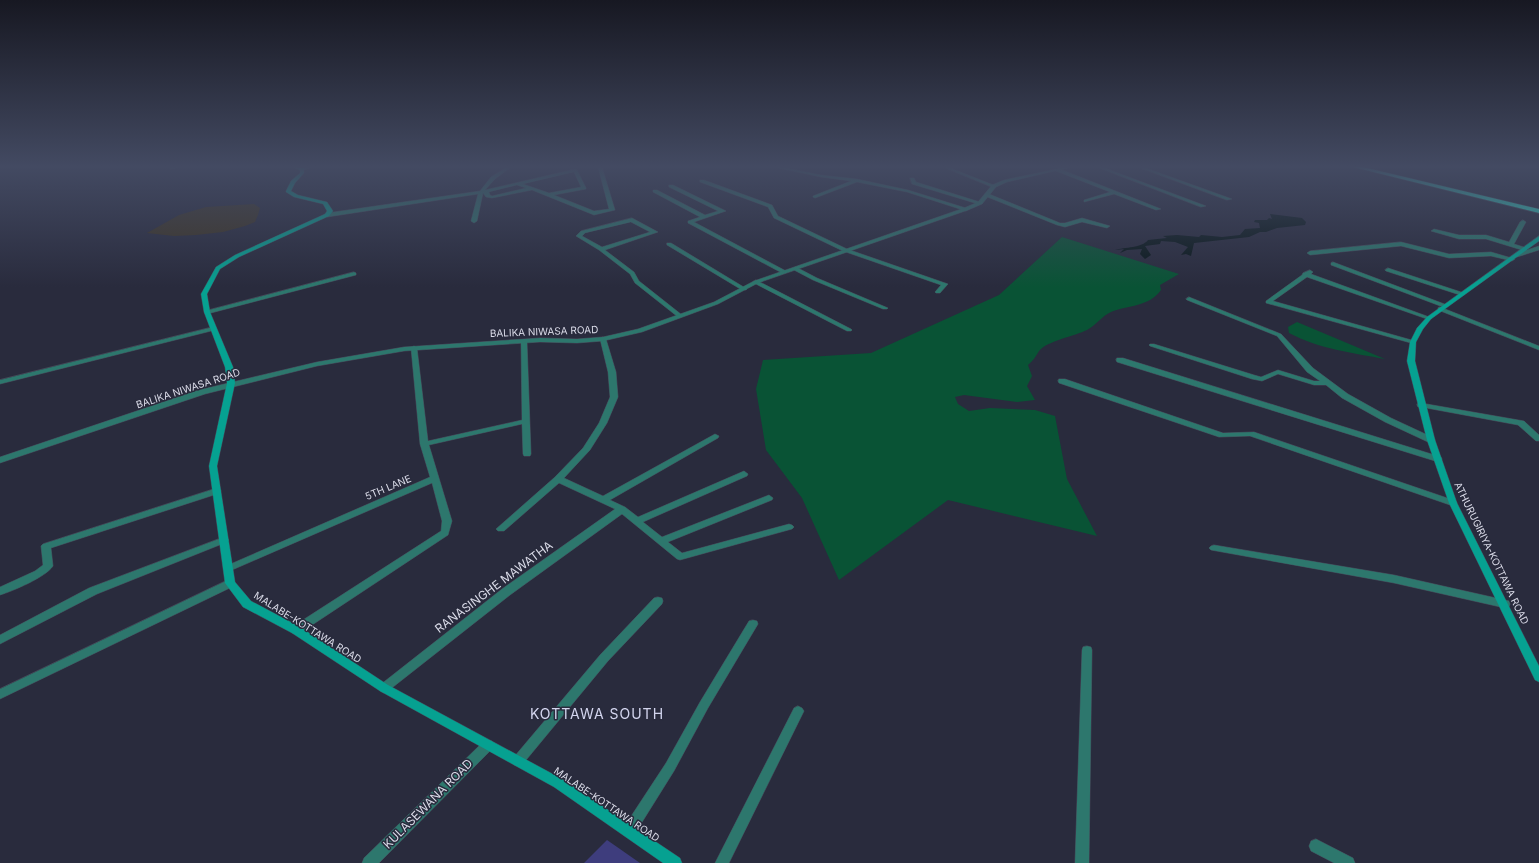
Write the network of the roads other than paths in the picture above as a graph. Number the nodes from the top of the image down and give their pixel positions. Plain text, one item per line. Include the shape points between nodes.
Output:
1 (328, 207) edge
2 (378, 207) edge
3 (476, 207) edge
4 (580, 207) edge
5 (611, 207) edge
6 (686, 207) edge
7 (715, 207) edge
8 (771, 207) edge
9 (960, 207) edge
10 (970, 207) edge
11 (1017, 207) edge
12 (1154, 207) edge
13 (1524, 207) edge
14 (966, 209) junction
15 (1158, 209) dead end
16 (1539, 211) edge
17 (327, 215) junction
18 (704, 217) junction
19 (474, 221) dead end
20 (1524, 222) dead end
21 (1107, 226) dead end
22 (1434, 231) dead end
23 (1539, 238) edge
24 (668, 244) dead end
25 (1511, 244) junction
26 (1539, 248) edge
27 (601, 249) junction
28 (1525, 249) junction
29 (845, 250) junction
30 (1310, 253) dead end
31 (1515, 257) junction
32 (1333, 264) dead end
33 (796, 269) junction
34 (1388, 270) dead end
35 (784, 272) junction
36 (354, 274) dead end
37 (756, 282) junction
38 (744, 289) junction
39 (938, 292) dead end
40 (1462, 294) junction
41 (1189, 299) dead end
42 (885, 308) dead end
43 (1443, 308) junction
44 (207, 312) junction
45 (680, 316) junction
46 (1429, 318) junction
47 (212, 329) junction
48 (849, 330) dead end
49 (603, 339) junction
50 (524, 342) junction
51 (1413, 342) junction
52 (1152, 345) dead end
53 (414, 348) junction
54 (1539, 348) edge
55 (1120, 360) dead end
56 (1062, 381) dead end
57 (0, 382) edge
58 (231, 383) junction
59 (1327, 383) junction
60 (1421, 405) junction
61 (526, 421) junction
62 (715, 436) dead end
63 (1539, 438) edge
64 (1431, 440) junction
65 (424, 444) junction
66 (527, 454) dead end
67 (1438, 459) junction
68 (0, 460) edge
69 (744, 474) dead end
70 (435, 478) junction
71 (558, 480) junction
72 (217, 491) junction
73 (769, 498) dead end
74 (603, 500) junction
75 (1453, 503) junction
76 (622, 509) junction
77 (637, 521) junction
78 (789, 527) dead end
79 (501, 529) dead end
80 (224, 540) junction
81 (662, 541) junction
82 (1214, 548) dead end
83 (229, 568) junction
84 (230, 583) junction
85 (0, 591) edge
86 (658, 601) dead end
87 (1505, 604) junction
88 (753, 624) dead end
89 (296, 630) junction
90 (0, 640) edge
91 (1087, 650) dead end
92 (1539, 677) edge
93 (384, 688) junction
94 (0, 694) edge
95 (798, 711) dead end
96 (488, 745) junction
97 (518, 761) junction
98 (629, 831) junction
99 (1316, 846) dead end
100 (369, 863) edge
101 (675, 863) edge
102 (722, 863) edge
103 (1082, 863) edge
104 (1348, 863) edge

1 - 17 main road via 330,211
2 - 17 street
3 - 19 street
4 - 5 street via 594,213 612,210
6 - 18 street
7 - 18 street via 723,211
8 - 29 street via 776,217
9 - 14 street
10 - 14 street, BALIKA NIWASA ROAD
11 - 21 street via 1059,224 1065,225 1082,220
12 - 15 street
13 - 16 highway
14 - 29 street, BALIKA NIWASA ROAD
17 - 44 main road via 237,256 218,268 204,294
18 - 35 street via 690,222
20 - 25 street
22 - 25 street via 1459,237 1482,236
23 - 28 main road, ATHURUGIRIYA-KOTTAWA ROAD
24 - 38 street
25 - 28 street
26 - 31 street
27 - 27 street via 579,234 632,220 655,232
27 - 45 street
28 - 31 main road, ATHURUGIRIYA-KOTTAWA ROAD
29 - 33 street, BALIKA NIWASA ROAD
29 - 39 street via 945,284
30 - 31 street via 1401,244 1449,256 1489,254
31 - 40 main road, ATHURUGIRIYA-KOTTAWA ROAD
32 - 43 street
33 - 35 street, BALIKA NIWASA ROAD
33 - 42 street
34 - 40 street
35 - 37 street, BALIKA NIWASA ROAD
36 - 44 street
37 - 38 street, BALIKA NIWASA ROAD
37 - 48 street
38 - 45 street, BALIKA NIWASA ROAD via 716,303
40 - 43 main road, ATHURUGIRIYA-KOTTAWA ROAD
41 - 59 street via 1279,335 1310,370
43 - 46 main road, ATHURUGIRIYA-KOTTAWA ROAD
43 - 54 street
44 - 47 main road
45 - 49 street, BALIKA NIWASA ROAD
46 - 51 main road, ATHURUGIRIYA-KOTTAWA ROAD
46 - 51 street via 1307,273 1268,302
47 - 57 street
47 - 58 main road via 229,367
49 - 50 street, BALIKA NIWASA ROAD
49 - 71 street via 612,372 614,397 586,450
50 - 53 street, BALIKA NIWASA ROAD
50 - 61 street
51 - 60 main road, ATHURUGIRIYA-KOTTAWA ROAD via 1411,361
52 - 59 street via 1252,377 1262,379 1278,372 1314,384
53 - 58 street, BALIKA NIWASA ROAD via 317,364
53 - 65 street
55 - 67 street
56 - 75 street via 1222,435 1251,434
58 - 68 street, BALIKA NIWASA ROAD
58 - 72 main road via 213,466
59 - 64 street via 1388,420
60 - 63 street via 1521,423
60 - 64 main road, ATHURUGIRIYA-KOTTAWA ROAD
61 - 65 street
61 - 66 street
62 - 74 street
64 - 67 main road, ATHURUGIRIYA-KOTTAWA ROAD
65 - 70 street
67 - 75 main road, ATHURUGIRIYA-KOTTAWA ROAD
69 - 77 street
70 - 83 street, 5TH LANE
70 - 89 street via 447,521 445,533
71 - 74 street
71 - 79 street
72 - 80 main road
72 - 85 street via 46,546 48,566 38,574
73 - 81 street
74 - 76 street
75 - 87 main road, ATHURUGIRIYA-KOTTAWA ROAD
76 - 77 street
76 - 93 street, RANASINGHE MAWATHA via 506,592
77 - 81 street
78 - 81 street via 680,557
80 - 83 main road
80 - 90 street via 93,591
82 - 87 street via 1394,579
83 - 84 main road
84 - 89 main road, MALABE-KOTTAWA ROAD via 247,604
84 - 94 street
86 - 97 street via 604,658
87 - 92 main road, ATHURUGIRIYA-KOTTAWA ROAD
88 - 98 street via 670,767
89 - 93 main road, MALABE-KOTTAWA ROAD
91 - 103 street
93 - 96 main road, MALABE-KOTTAWA ROAD
95 - 102 street
96 - 97 main road, MALABE-KOTTAWA ROAD
96 - 100 street, KULASEWANA ROAD
97 - 98 main road, MALABE-KOTTAWA ROAD via 558,783
98 - 101 main road, MALABE-KOTTAWA ROAD
99 - 104 street

